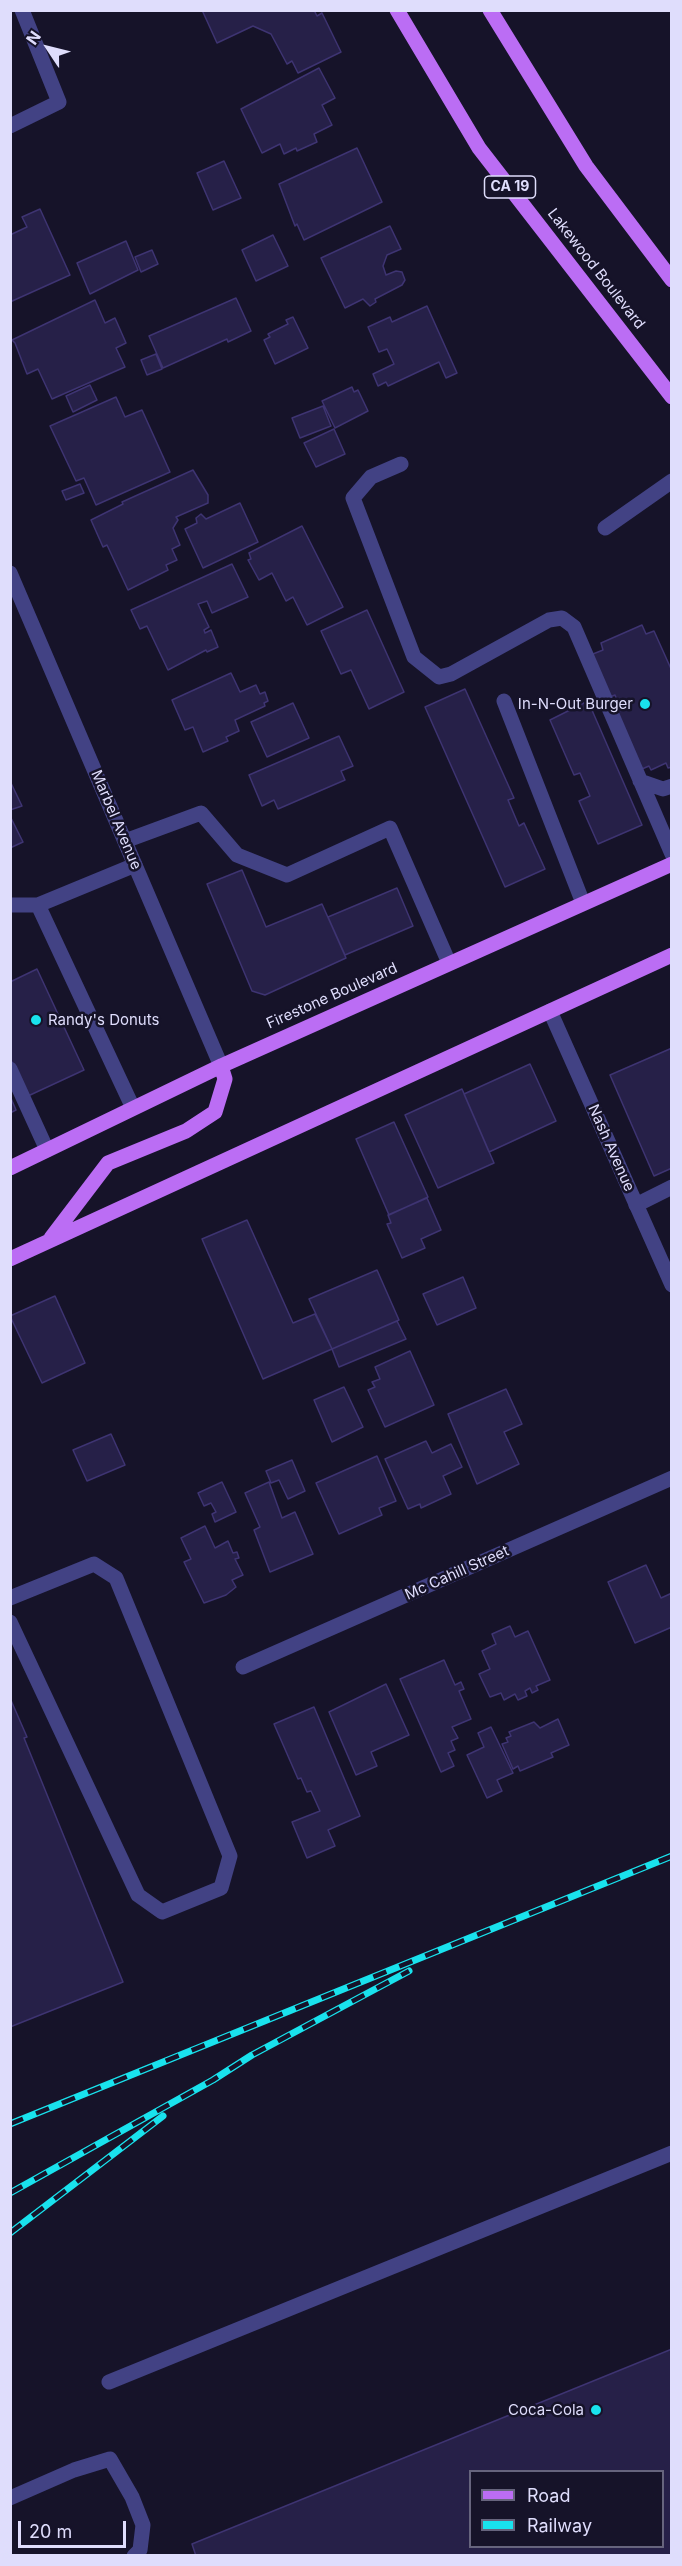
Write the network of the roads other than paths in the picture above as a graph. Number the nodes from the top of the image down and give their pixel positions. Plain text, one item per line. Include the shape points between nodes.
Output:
1 (22, 10) edge
2 (397, 10) edge
3 (490, 10) edge
4 (10, 126) edge
5 (672, 280) edge
6 (672, 397) edge
7 (401, 464) dead end
8 (672, 481) edge
9 (605, 528) dead end
10 (10, 573) edge
11 (504, 701) dead end
12 (640, 782) junction
13 (672, 786) edge
14 (125, 841) junction
15 (672, 854) edge
16 (672, 864) edge
17 (135, 865) junction
18 (583, 903) junction
19 (10, 905) edge
20 (38, 905) junction
21 (672, 955) edge
22 (449, 963) junction
23 (550, 1011) junction
24 (221, 1066) junction
25 (10, 1069) edge
26 (134, 1108) junction
27 (47, 1150) junction
28 (12, 1169) edge
29 (672, 1187) edge
30 (636, 1205) junction
31 (50, 1240) junction
32 (10, 1259) edge
33 (672, 1285) edge
34 (672, 1478) edge
35 (10, 1598) edge
36 (11, 1623) edge
37 (243, 1667) dead end
38 (672, 2153) edge
39 (108, 2382) dead end
40 (10, 2498) edge
41 (140, 2554) edge

1 - 4 street via 59,102
2 - 6 main road, Lakewood Boulevard / CA 19 via 479,148
3 - 5 main road via 586,166
7 - 12 street via 371,477 353,498 414,657 439,677 451,674 549,620 562,618 574,627
8 - 9 street
10 - 14 street, Marbel Avenue
11 - 18 street
12 - 13 street via 663,789
12 - 15 street
14 - 17 street, Marbel Avenue
14 - 22 street via 201,813 237,855 287,875 390,828
16 - 18 main road, Firestone Boulevard
17 - 20 street
17 - 24 street, Marbel Avenue
18 - 22 main road, Firestone Boulevard
19 - 20 street
20 - 26 street
21 - 23 main road
22 - 24 main road, Firestone Boulevard
23 - 30 street, Nash Avenue
23 - 31 main road
24 - 26 main road, Firestone Boulevard
24 - 31 main road via 225,1079 215,1112 186,1131 108,1163
25 - 27 street
26 - 27 main road, Firestone Boulevard
27 - 28 main road, Firestone Boulevard
29 - 30 street
30 - 33 street, Nash Avenue
31 - 32 main road
34 - 37 street, Mc Cahill Street
35 - 36 street via 94,1564 116,1578 230,1856 221,1888 162,1912 138,1895
38 - 39 street
40 - 41 street via 110,2459 143,2525

